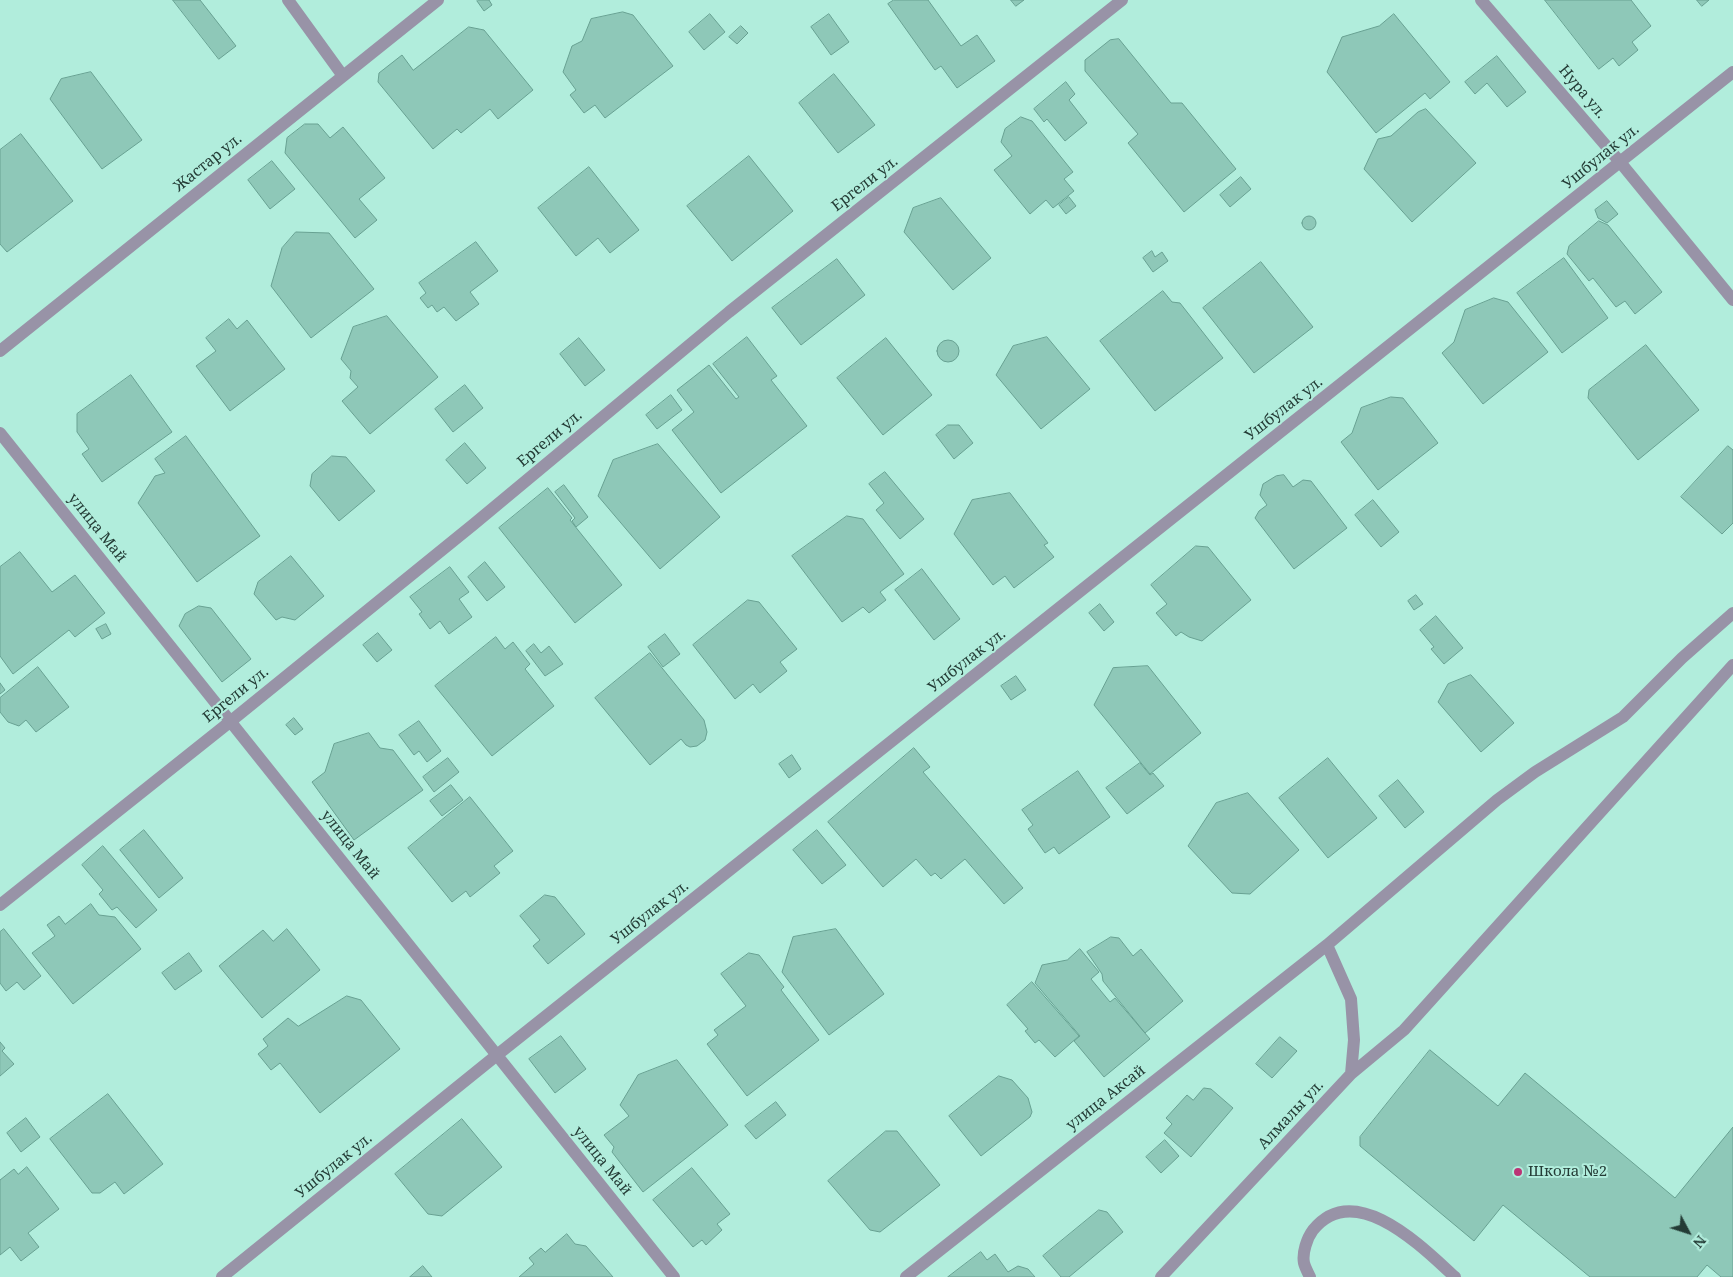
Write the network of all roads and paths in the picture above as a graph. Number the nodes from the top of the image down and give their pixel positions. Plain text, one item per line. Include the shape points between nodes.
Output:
1 (288, 0) edge
2 (438, 0) edge
3 (1122, 0) edge
4 (1480, 0) edge
5 (1733, 72) edge
6 (343, 76) junction
7 (1620, 162) junction
8 (1733, 300) edge
9 (0, 351) edge
10 (0, 433) edge
11 (1733, 613) edge
12 (1733, 665) edge
13 (231, 721) junction
14 (0, 905) edge
15 (1327, 945) junction
16 (497, 1055) junction
17 (1352, 1074) junction
18 (222, 1277) edge
19 (674, 1277) edge
20 (906, 1277) edge
21 (1161, 1277) edge
22 (1310, 1277) edge
23 (1455, 1277) edge

1 - 6 street
2 - 6 street, Жастар ул.
3 - 13 street, Ергели ул. via 729,312
4 - 7 street, Нура ул.
5 - 7 street, Ушбулак ул.
6 - 9 street, Жастар ул.
7 - 8 street, Нура ул.
7 - 16 street, Ушбулак ул.
10 - 13 street, улица Май
11 - 15 street, улица Аксай via 1623,717 1497,800
12 - 17 street, Алмалы ул. via 1404,1030
13 - 14 street, Ергели ул.
13 - 16 street, улица Май
15 - 17 street via 1351,999
15 - 20 street, улица Аксай
16 - 18 street, Ушбулак ул.
16 - 19 street, улица Май
17 - 21 street, Алмалы ул.
22 - 23 street via 1304,1263 1311,1232 1321,1221 1352,1211 1376,1216 1396,1228

